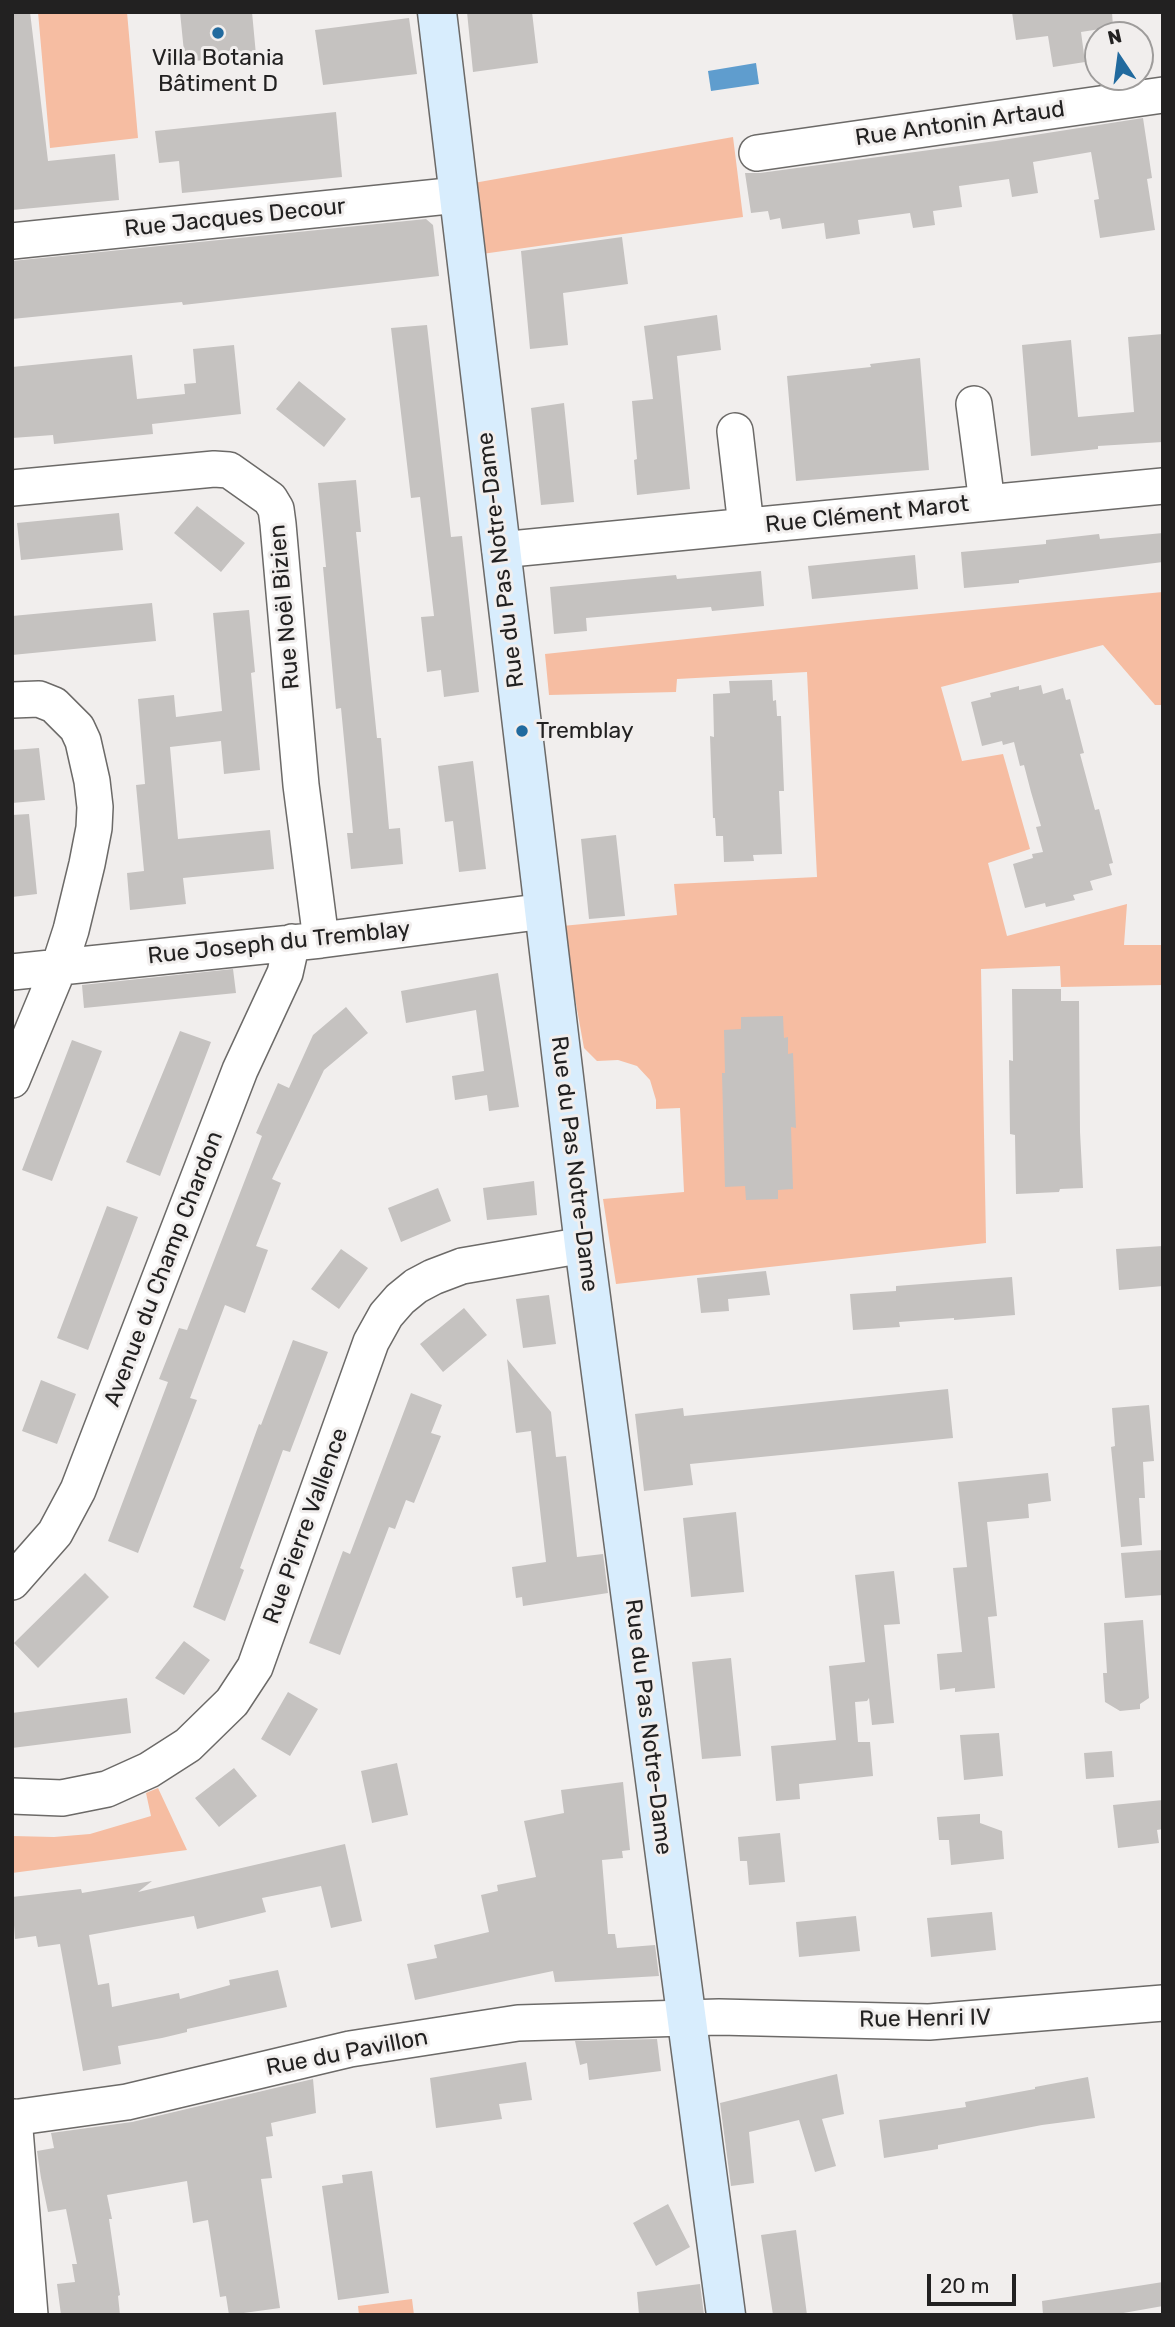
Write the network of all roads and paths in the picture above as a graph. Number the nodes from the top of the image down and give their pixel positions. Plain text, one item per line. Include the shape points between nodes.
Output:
1 (437, 12) edge
2 (1163, 95) edge
3 (757, 153) dead end
4 (458, 195) junction
5 (12, 240) edge
6 (974, 404) dead end
7 (735, 431) dead end
8 (1163, 486) edge
9 (12, 488) edge
10 (987, 503) junction
11 (746, 526) junction
12 (500, 550) junction
13 (12, 700) edge
14 (545, 911) junction
15 (306, 941) junction
16 (59, 967) junction
17 (12, 972) edge
18 (12, 1080) edge
19 (584, 1245) junction
20 (12, 1582) edge
21 (12, 1796) edge
22 (1163, 2003) edge
23 (686, 2018) junction
24 (13, 2118) edge
25 (30, 2315) edge
26 (726, 2315) edge

1 - 4 street, Rue du Pas Notre-Dame
2 - 3 street, Rue Antonin Artaud
4 - 5 street, Rue Jacques Decour
4 - 12 street, Rue du Pas Notre-Dame
6 - 10 street, Rue Clément Marot
7 - 11 street, Rue Clément Marot
8 - 10 street, Rue Clément Marot
9 - 15 street, Rue Noël Bizien via 214,469 229,470 270,499 278,524 301,785
10 - 11 street, Rue Clément Marot
11 - 12 street, Rue Clément Marot
12 - 14 street, Rue du Pas Notre-Dame
13 - 16 street via 39,699 66,715 83,741 92,781 94,828
14 - 15 street, Rue Joseph du Tremblay
14 - 19 street, Rue du Pas Notre-Dame
15 - 16 street, Rue Joseph du Tremblay
15 - 20 street, Avenue du Champ Chardon via 285,973 240,1070 78,1490 55,1533
16 - 17 street, Rue Joseph du Tremblay
16 - 18 street
19 - 21 street, Rue Pierre Vallence via 462,1266 416,1286 401,1299 371,1342 255,1667 232,1702 188,1745 107,1789 62,1798
19 - 23 street, Rue du Pas Notre-Dame
22 - 23 street, Rue Henri IV via 929,2022
23 - 24 street, Rue du Pavillon via 518,2022 350,2049 127,2102
23 - 26 street, Rue du Pas Notre-Dame
24 - 25 street

